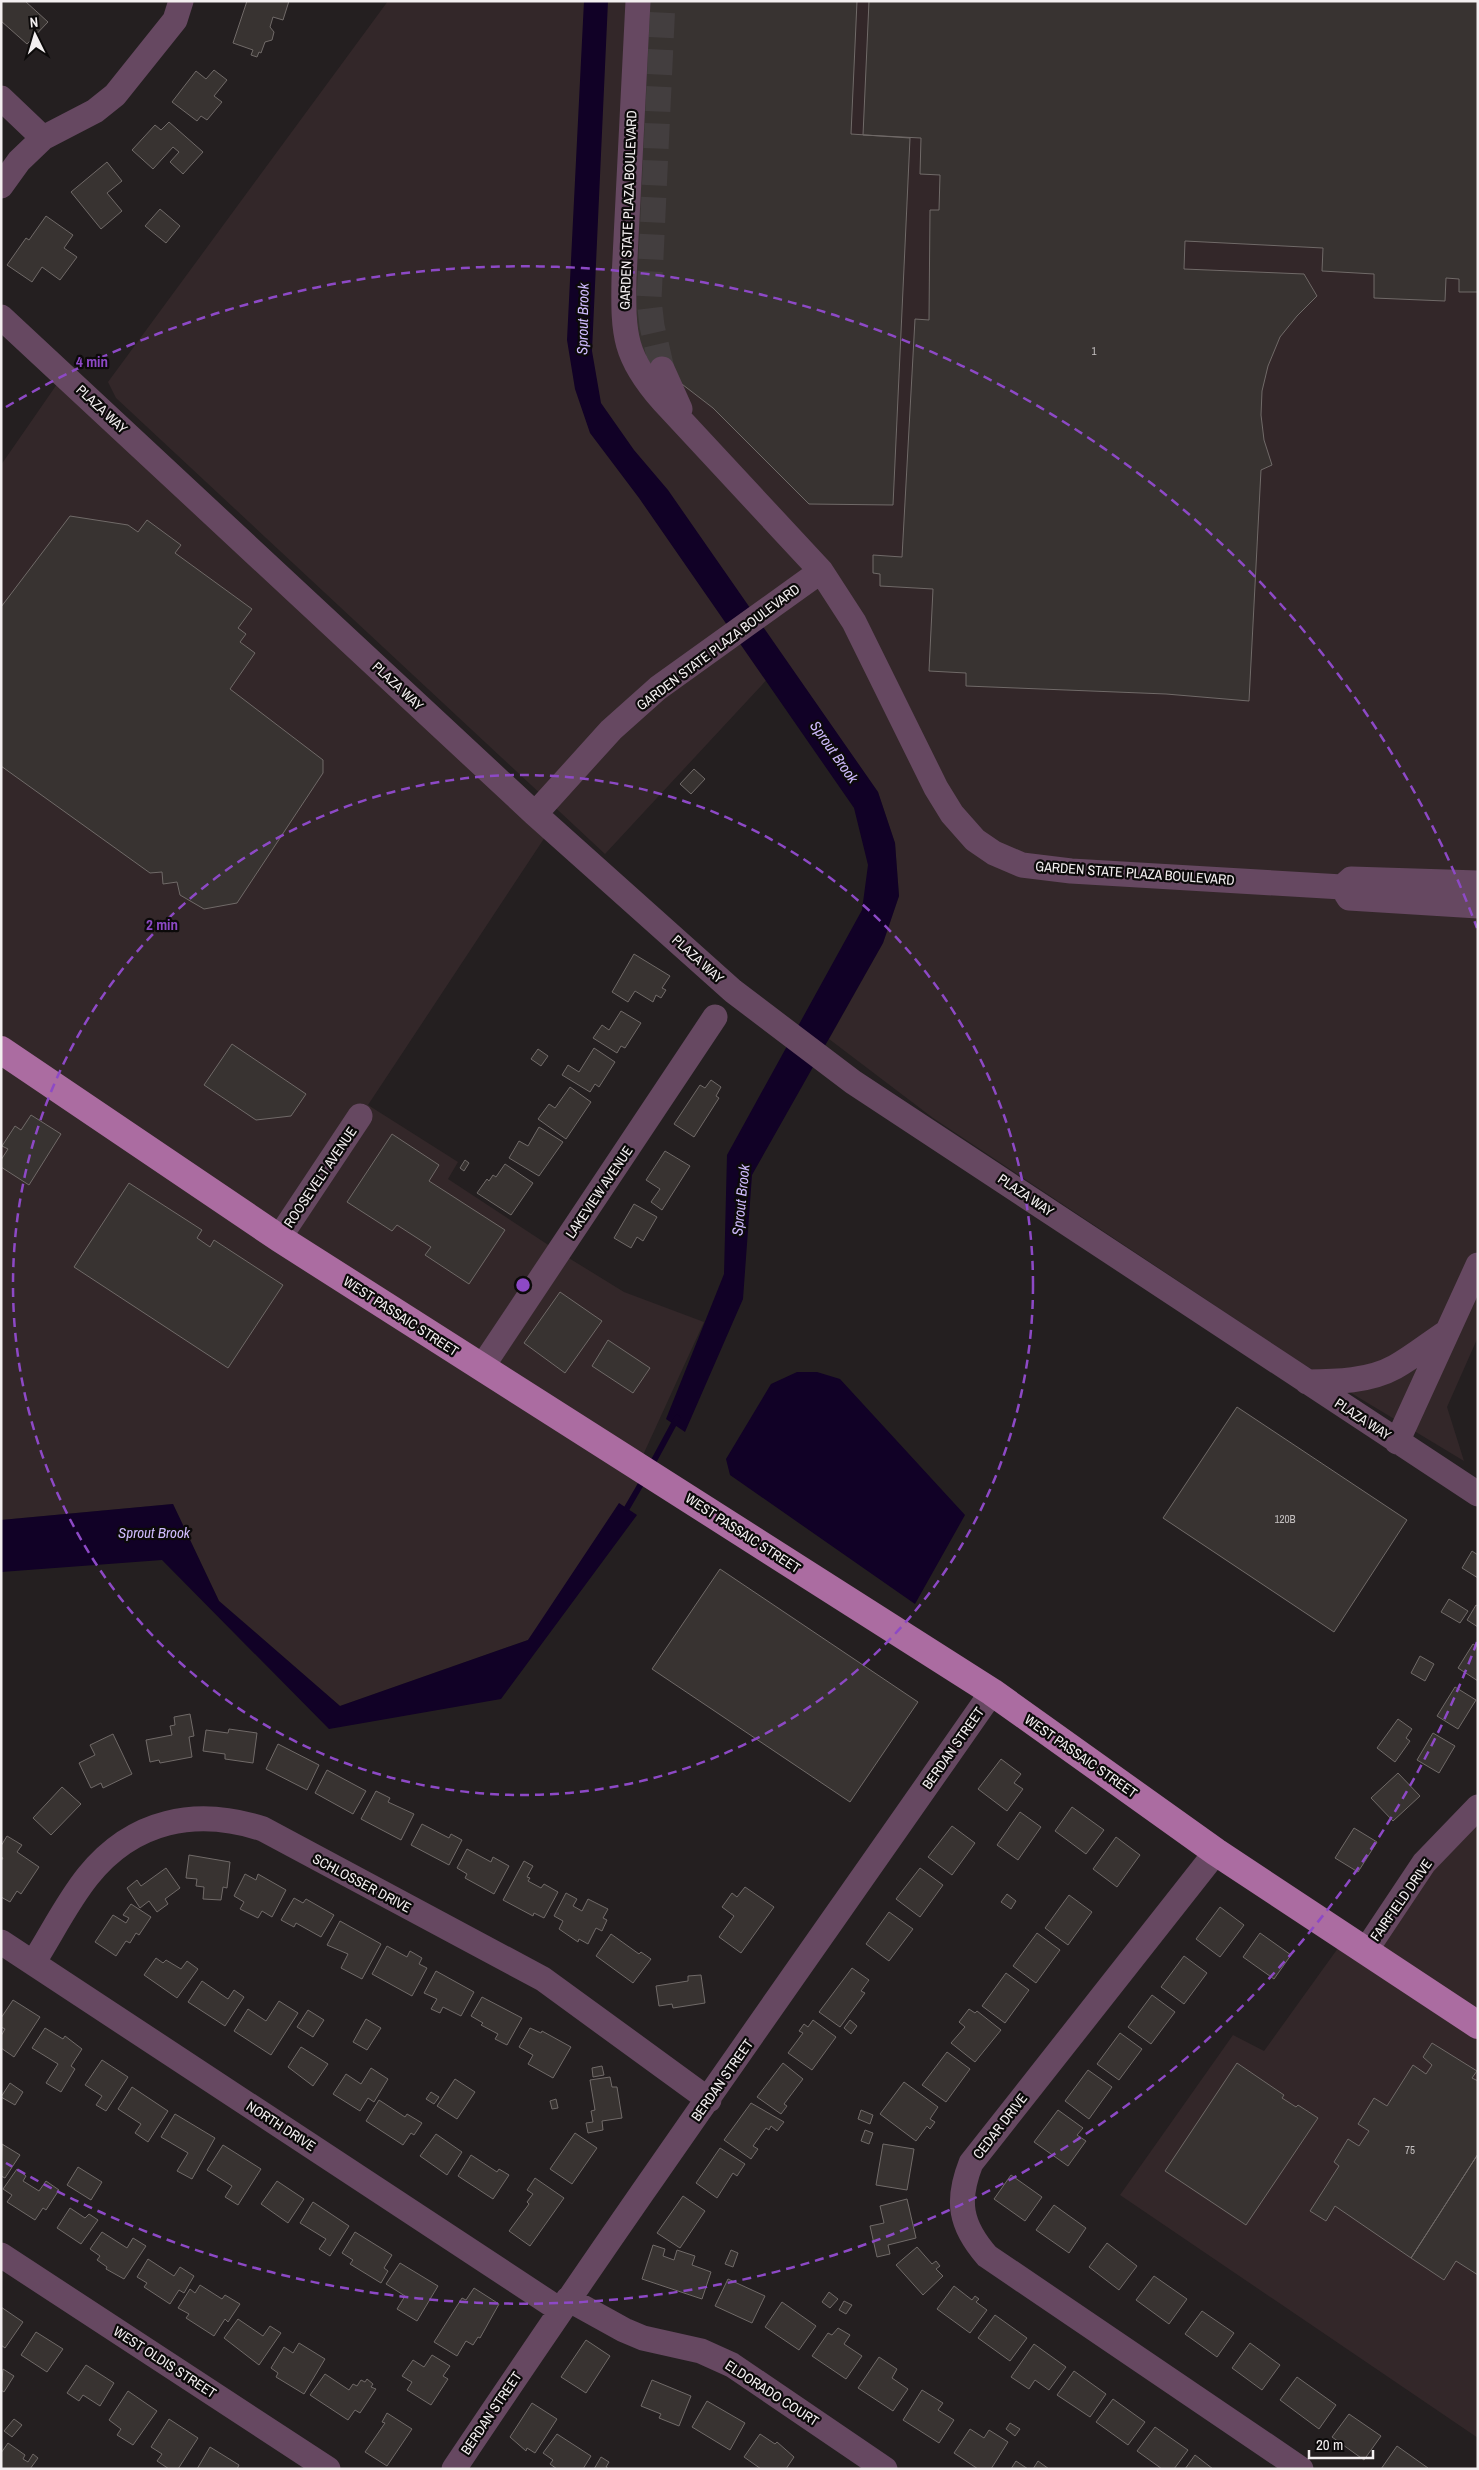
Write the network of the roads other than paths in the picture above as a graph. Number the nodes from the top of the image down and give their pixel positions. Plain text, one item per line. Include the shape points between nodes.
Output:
1 (181, 1) edge
2 (638, 1) edge
3 (1, 98) edge
4 (44, 138) junction
5 (1, 186) edge
6 (1, 316) edge
7 (662, 370) tunnel mouth
8 (689, 427) junction
9 (821, 571) junction
10 (535, 814) junction
11 (1478, 883) edge
12 (1342, 887) junction
13 (1478, 906) edge
14 (715, 1018) dead end
15 (1, 1050) edge
16 (360, 1116) dead end
17 (279, 1238) junction
18 (1478, 1265) edge
19 (1447, 1332) junction
20 (482, 1367) junction
21 (1307, 1382) junction
22 (1397, 1442) junction
23 (1478, 1494) edge
24 (992, 1692) junction
25 (1478, 1807) edge
26 (1216, 1852) junction
27 (1, 1942) edge
28 (1366, 1950) junction
29 (33, 1963) junction
30 (1478, 2025) edge
31 (709, 2100) junction
32 (1, 2255) edge
33 (564, 2305) junction
34 (328, 2469) edge
35 (455, 2469) edge
36 (885, 2469) edge
37 (1302, 2469) edge

1 - 4 street via 175,20 115,95 95,111
2 - 8 street, GARDEN STATE PLAZA BOULEVARD via 626,208 624,316 627,342 647,384
3 - 4 street
4 - 5 street via 19,161
6 - 10 street, PLAZA WAY
7 - 8 street, GARDEN STATE PLAZA BOULEVARD
8 - 9 street, GARDEN STATE PLAZA BOULEVARD
9 - 10 street, GARDEN STATE PLAZA BOULEVARD via 658,688 611,730
9 - 12 street, GARDEN STATE PLAZA BOULEVARD via 854,622 936,788 952,814 975,840 994,853 1022,865 1071,871
10 - 21 street, PLAZA WAY via 754,1008 833,1067
11 - 12 street, GARDEN STATE PLAZA BOULEVARD via 1351,879
12 - 13 street, GARDEN STATE PLAZA BOULEVARD via 1349,898
14 - 20 street, LAKEVIEW AVENUE
15 - 17 main road, WEST PASSAIC STREET
16 - 17 street, ROOSEVELT AVENUE
17 - 20 main road, WEST PASSAIC STREET
18 - 19 street
19 - 21 street via 1394,1368 1335,1382
19 - 22 street
20 - 24 main road, WEST PASSAIC STREET
21 - 22 street, PLAZA WAY
22 - 23 street, PLAZA WAY
24 - 26 main road, WEST PASSAIC STREET
24 - 31 street, BERDAN STREET
25 - 28 street, FAIRFIELD DRIVE via 1424,1863
26 - 28 main road, WEST PASSAIC STREET
26 - 37 street, CEDAR DRIVE via 971,2162 961,2202 965,2223 987,2256
27 - 29 street, NORTH DRIVE
28 - 30 main road, WEST PASSAIC STREET
29 - 31 street, SCHLOSSER DRIVE via 87,1877 106,1856 126,1841 151,1828 178,1820 208,1817 238,1821 262,1829 543,1979
29 - 33 street, NORTH DRIVE
31 - 33 street, BERDAN STREET
32 - 34 street, WEST OLDIS STREET
33 - 35 street, BERDAN STREET
33 - 36 street, ELDORADO COURT via 643,2338 701,2351 732,2365

